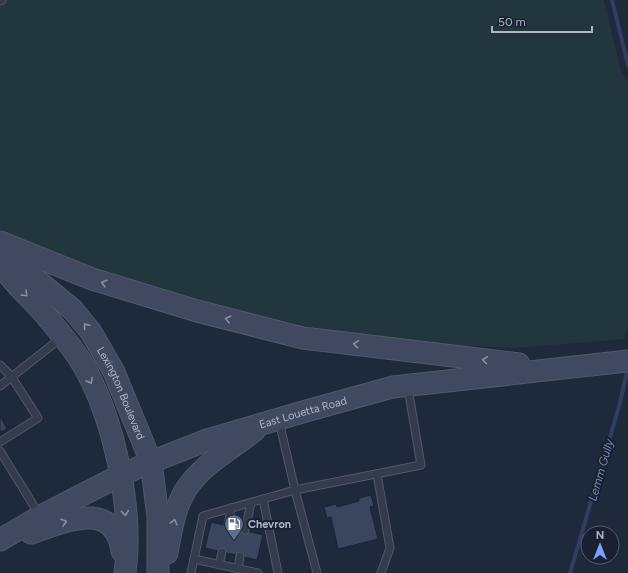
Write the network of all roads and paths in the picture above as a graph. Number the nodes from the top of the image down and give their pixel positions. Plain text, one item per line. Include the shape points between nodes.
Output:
1 (0, 242) edge
2 (0, 258) edge
3 (0, 264) edge
4 (62, 337) junction
5 (628, 361) edge
6 (0, 365) edge
7 (551, 368) junction
8 (11, 376) junction
9 (0, 386) edge
10 (407, 386) junction
11 (271, 421) junction
12 (0, 442) edge
13 (0, 451) edge
14 (151, 462) junction
15 (377, 474) junction
16 (121, 475) junction
17 (295, 490) junction
18 (263, 499) junction
19 (251, 502) junction
20 (232, 508) junction
21 (41, 516) junction
22 (228, 526) dead end
23 (245, 530) dead end
24 (0, 541) edge
25 (222, 552) dead end
26 (240, 556) dead end
27 (194, 559) junction
28 (219, 565) junction
29 (238, 569) junction
30 (125, 572) edge
31 (159, 573) edge
32 (191, 573) edge
33 (258, 573) edge
34 (278, 573) edge
35 (317, 573) edge
36 (381, 573) edge

7 -> 1 main road via 303,338 197,311 92,279
14 -> 2 main road, Lexington Boulevard via 114,372 91,332 73,310 22,268
3 -> 4 main road, Lexington Boulevard
4 - 8 lane
4 -> 16 main road, Lexington Boulevard via 80,361 95,390
5 - 7 main road, East Louetta Road
6 - 8 lane
7 - 10 main road, East Louetta Road
8 - 9 lane
8 - 12 lane via 38,418
10 - 11 main road, East Louetta Road
10 - 15 lane via 421,465
11 - 14 main road, East Louetta Road via 207,440
11 - 17 lane
31 -> 11 main road via 166,560 175,516 186,490 209,465
13 - 21 lane
14 - 16 main road, East Louetta Road
14 - 31 main road, Lexington Boulevard via 158,517
15 - 17 lane
15 - 36 lane via 390,548
16 - 21 main road, East Louetta Road
16 -> 30 main road, Lexington Boulevard via 128,543
17 - 18 lane
17 - 35 lane
18 - 19 lane
18 - 34 lane
19 - 20 lane
19 - 23 lane
20 - 22 lane
20 - 27 lane via 202,516
21 - 24 main road, East Louetta Road
24 -> 30 main road via 78,518 98,518 105,521 120,538
25 - 28 lane
26 - 29 lane
27 - 28 lane
27 - 32 lane
28 - 29 lane
29 - 33 lane

